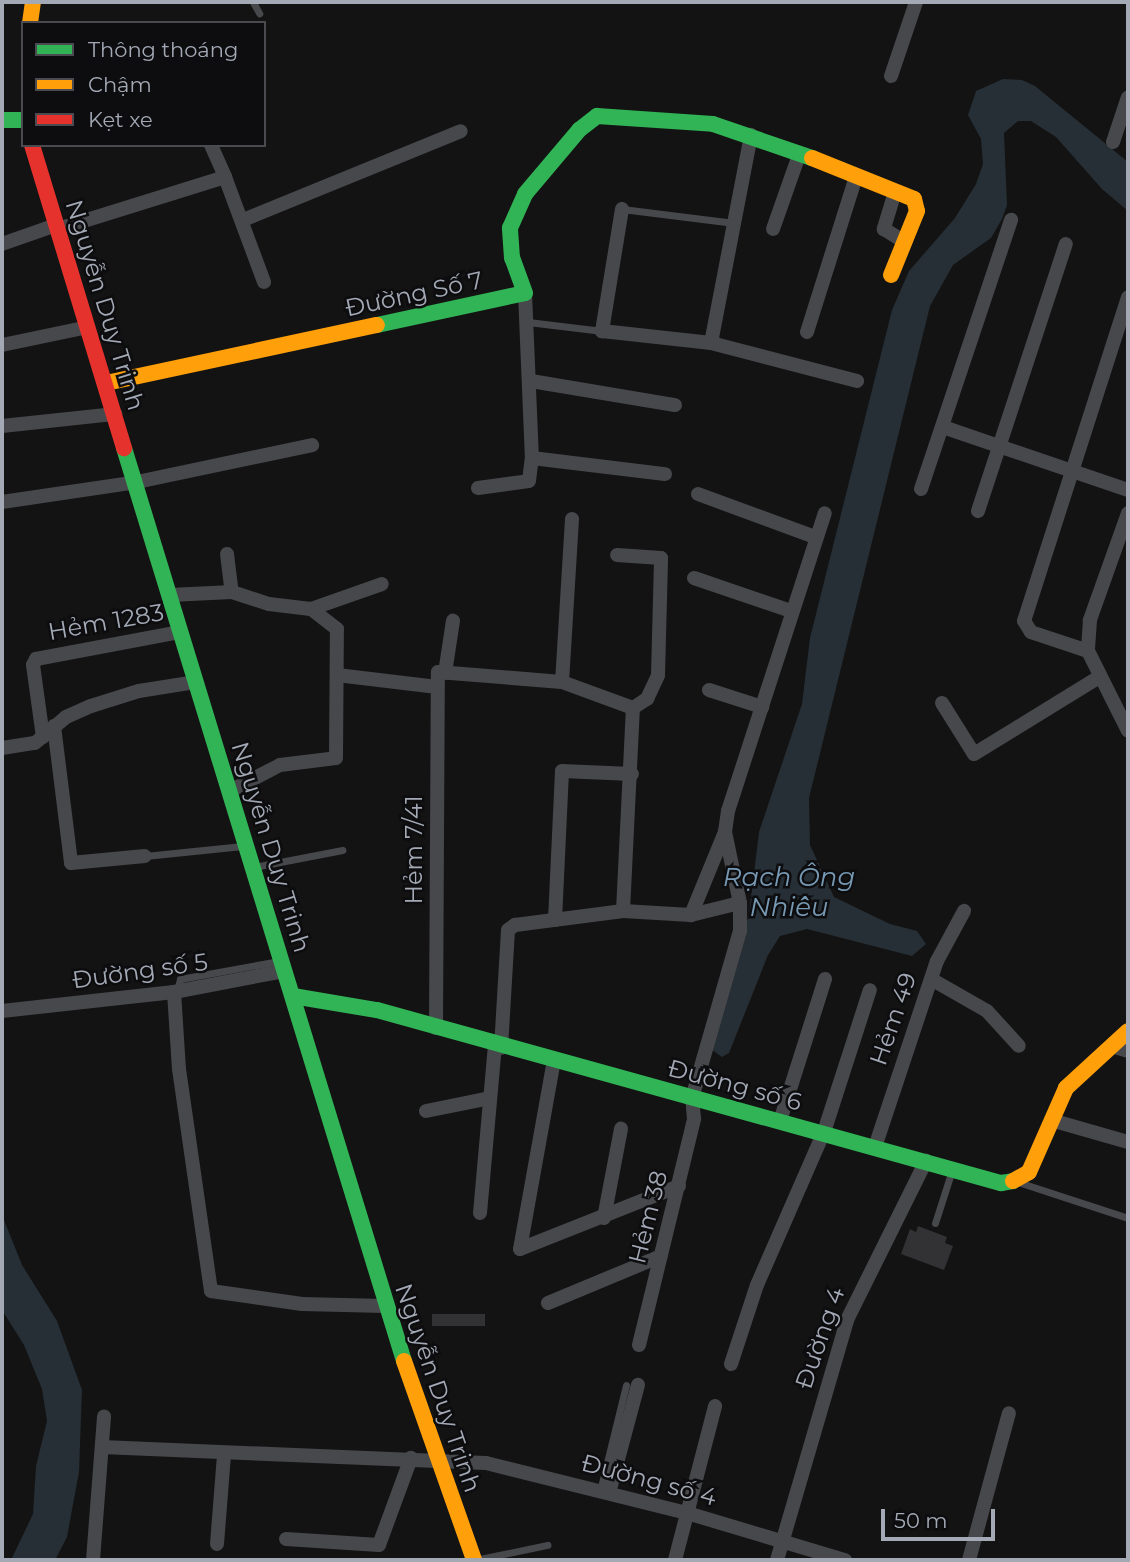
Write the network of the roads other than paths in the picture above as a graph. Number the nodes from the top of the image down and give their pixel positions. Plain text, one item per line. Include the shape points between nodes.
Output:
1 (33, 2) edge
2 (253, 2) edge
3 (916, 2) edge
4 (259, 13) dead end
5 (30, 21) edge
6 (891, 76) dead end
7 (1128, 97) edge
8 (2, 120) edge
9 (21, 120) edge
10 (461, 131) dead end
11 (751, 135) junction
12 (1113, 142) dead end
13 (33, 147) edge
14 (212, 147) edge
15 (799, 155) junction
16 (225, 177) junction
17 (856, 177) junction
18 (895, 192) junction
19 (622, 209) joint
20 (243, 220) junction
21 (1011, 220) dead end
22 (734, 223) junction
23 (57, 227) junction
24 (773, 229) dead end
25 (905, 242) junction
26 (2, 244) edge
27 (1066, 244) dead end
28 (891, 275) dead end
29 (264, 282) dead end
30 (525, 293) junction
31 (1128, 297) edge
32 (528, 322) junction
33 (88, 327) junction
34 (602, 331) junction
35 (807, 332) dead end
36 (711, 343) junction
37 (2, 345) edge
38 (531, 381) junction
39 (857, 381) dead end
40 (106, 383) junction
41 (675, 405) dead end
42 (116, 414) junction
43 (2, 426) edge
44 (943, 427) junction
45 (312, 445) dead end
46 (1000, 447) junction
47 (532, 458) junction
48 (1071, 471) junction
49 (665, 474) dead end
50 (137, 482) junction
51 (478, 488) dead end
52 (921, 489) dead end
53 (1128, 490) edge
54 (698, 494) dead end
55 (2, 502) edge
56 (978, 511) dead end
57 (825, 513) dead end
58 (1128, 513) edge
59 (572, 519) dead end
60 (815, 537) junction
61 (227, 554) dead end
62 (617, 555) dead end
63 (694, 578) dead end
64 (382, 584) dead end
65 (232, 592) junction
66 (170, 595) junction
67 (311, 609) junction
68 (791, 611) junction
69 (453, 621) dead end
70 (180, 632) junction
71 (1088, 651) junction
72 (337, 675) junction
73 (440, 677) junction
74 (1099, 677) junction
75 (196, 682) junction
76 (562, 682) junction
77 (709, 690) dead end
78 (942, 703) dead end
79 (762, 707) junction
80 (633, 708) junction
81 (49, 731) junction
82 (1128, 731) edge
83 (2, 748) edge
84 (632, 774) junction
85 (230, 791) junction
86 (725, 832) junction
87 (246, 846) junction
88 (342, 850) dead end
89 (145, 856) joint
90 (253, 867) junction
91 (740, 903) junction
92 (623, 911) junction
93 (964, 911) dead end
94 (691, 915) junction
95 (555, 920) junction
96 (283, 966) junction
97 (825, 979) dead end
98 (931, 979) junction
99 (870, 990) dead end
100 (176, 991) junction
101 (293, 996) junction
102 (2, 1011) edge
103 (436, 1028) junction
104 (1128, 1031) edge
105 (1019, 1046) dead end
106 (1111, 1046) junction
107 (498, 1047) junction
108 (1128, 1051) edge
109 (554, 1060) junction
110 (490, 1098) junction
111 (692, 1098) junction
112 (426, 1111) dead end
113 (1051, 1120) junction
114 (780, 1121) junction
115 (621, 1129) dead end
116 (824, 1132) junction
117 (1128, 1142) edge
118 (874, 1147) junction
119 (926, 1161) junction
120 (953, 1169) junction
121 (1017, 1181) junction
122 (680, 1186) junction
123 (480, 1213) dead end
124 (604, 1218) junction
125 (1128, 1218) edge
126 (935, 1223) dead end
127 (661, 1256) junction
128 (548, 1303) dead end
129 (385, 1306) junction
130 (639, 1345) dead end
131 (730, 1364) dead end
132 (632, 1385) dead end
133 (715, 1406) dead end
134 (1009, 1413) dead end
135 (104, 1416) dead end
136 (102, 1447) junction
137 (224, 1455) junction
138 (411, 1458) junction
139 (438, 1458) junction
140 (604, 1492) junction
141 (687, 1513) junction
142 (286, 1539) dead end
143 (783, 1540) junction
144 (217, 1544) dead end
145 (547, 1545) dead end
146 (93, 1560) edge
147 (474, 1560) edge
148 (675, 1560) edge
149 (777, 1560) edge
150 (845, 1560) edge
151 (969, 1560) edge

1 - 5 street
2 - 4 lane
3 - 6 street
7 - 12 street
8 - 9 street
10 - 20 street
11 - 15 street
11 - 22 street
11 - 30 street, Đường Số 7 via 713,124 597,116 579,130 525,194 510,228 512,258
13 - 23 street, Nguyễn Duy Trinh
14 - 16 street
15 - 17 street
15 - 24 street
16 - 20 street
16 - 23 street
17 - 18 street
17 - 35 street
18 - 25 street via 884,229
18 - 25 street via 914,199 918,206
19 - 22 lane
19 - 34 street
20 - 29 street
21 - 44 street
22 - 36 street
23 - 26 street
23 - 33 street, Nguyễn Duy Trinh
25 - 28 street
27 - 46 street
30 - 32 street
30 - 40 street, Đường Số 7
31 - 48 street
32 - 34 lane
32 - 38 street
33 - 37 street
33 - 40 street, Nguyễn Duy Trinh
34 - 36 street
36 - 39 street
38 - 41 street
38 - 47 street
40 - 42 street, Nguyễn Duy Trinh
42 - 43 street
42 - 50 street, Nguyễn Duy Trinh
44 - 46 street
44 - 52 street
45 - 50 street
46 - 48 street
46 - 56 street
47 - 49 street
47 - 51 street via 529,481
48 - 53 street
48 - 71 street via 1024,621 1031,632
50 - 55 street
50 - 66 street, Nguyễn Duy Trinh
54 - 60 street
57 - 60 street
58 - 71 street via 1090,620
59 - 76 street
60 - 68 street
61 - 65 street
62 - 80 street via 660,558 657,675 648,699
63 - 68 street
64 - 67 street
65 - 66 street
65 - 67 street via 269,604
66 - 70 street, Nguyễn Duy Trinh
67 - 72 street via 337,629
68 - 79 street
69 - 73 street, Hẻm 7/41
70 - 75 street, Nguyễn Duy Trinh
70 - 81 street, Hẻm 1283 via 36,659 33,665
71 - 74 street
72 - 73 street
72 - 85 street via 336,758 280,765
73 - 76 street
73 - 103 street, Hẻm 7/41
74 - 78 street via 974,754
74 - 82 street
75 - 81 street via 91,705
75 - 85 street, Nguyễn Duy Trinh
76 - 80 street
77 - 79 street
79 - 86 street
80 - 84 street
81 - 83 street via 36,743
81 - 89 street via 71,863
84 - 92 street
84 - 95 street via 562,771
85 - 87 street, Nguyễn Duy Trinh
86 - 91 street, Hẻm 38
86 - 94 street
87 - 89 lane
87 - 90 street, Nguyễn Duy Trinh
88 - 90 lane
90 - 96 street, Nguyễn Duy Trinh
91 - 94 street
91 - 111 street, Hẻm 38 via 740,931
92 - 94 street
92 - 95 street
93 - 98 street, Hẻm 49
95 - 107 street via 508,930
96 - 100 street, Đường số 5
96 - 101 street, Nguyễn Duy Trinh
97 - 114 street
98 - 105 street via 987,1010
98 - 118 street, Hẻm 49
99 - 116 street
100 - 102 street, Đường số 5
100 - 129 street via 179,1069 211,1291 302,1304
101 - 103 street, Đường số 6 via 377,1010
101 - 129 street, Nguyễn Duy Trinh
103 - 107 street, Đường số 6
104 - 106 street
106 - 108 street
106 - 113 street via 1066,1088
107 - 109 street, Đường số 6
107 - 110 street
109 - 111 street, Đường số 6
109 - 124 street via 518,1245 524,1251
110 - 112 street
110 - 123 street
111 - 114 street, Đường số 6
111 - 122 street, Hẻm 38 via 694,1119
113 - 117 street
113 - 121 street via 1029,1172
114 - 116 street, Đường số 6
115 - 124 street
116 - 118 street, Đường số 6
116 - 131 street via 757,1284
118 - 119 street, Đường số 6
119 - 120 street, Đường số 6
119 - 143 street, Đường 4 via 847,1320
120 - 121 street, Đường số 6 via 1001,1183
120 - 126 lane
121 - 125 lane
122 - 124 street
122 - 127 street, Hẻm 38
127 - 128 street
127 - 130 street, Hẻm 38
129 - 139 street, Nguyễn Duy Trinh
132 - 140 street
133 - 141 street
134 - 151 street
135 - 136 street
136 - 137 street, Đường số 4
136 - 146 street
137 - 138 street, Đường số 4
137 - 144 street
138 - 139 street, Đường số 4
138 - 142 street via 379,1545
139 - 140 street, Đường số 4 via 505,1467
139 - 147 street, Nguyễn Duy Trinh
140 - 141 street, Đường số 4
141 - 143 street, Đường số 4
141 - 148 street
143 - 149 street, Đường 4
143 - 150 street, Đường số 4
145 - 147 lane

